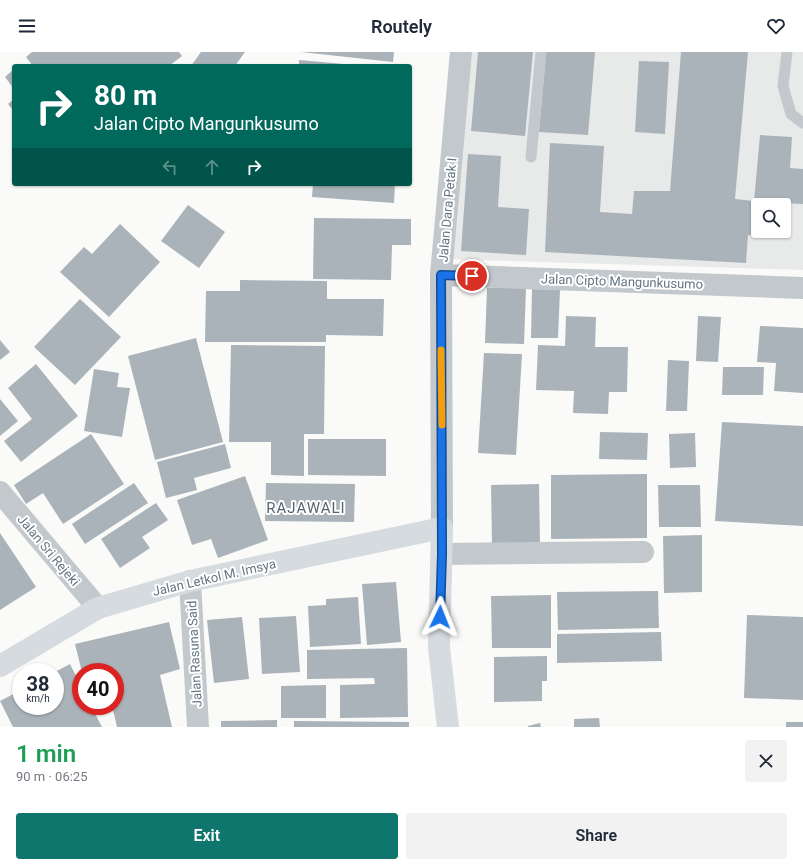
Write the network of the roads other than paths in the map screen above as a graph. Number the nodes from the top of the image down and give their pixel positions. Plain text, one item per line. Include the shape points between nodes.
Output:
1 (461, 52) edge
2 (541, 52) edge
3 (787, 52) edge
4 (803, 123) edge
5 (531, 157) dead end
6 (441, 275) junction
7 (803, 288) edge
8 (0, 492) edge
9 (442, 528) junction
10 (643, 552) dead end
11 (442, 554) junction
12 (190, 581) junction
13 (98, 608) junction
14 (0, 666) edge
15 (198, 727) edge
16 (448, 727) edge

1 - 6 street, Jalan Dara Petak I
2 - 5 lane
3 - 4 lane via 783,86 791,114
6 - 7 street, Jalan Cipto Mangunkusumo
6 - 9 street, Jalan Dara Petak I
8 - 13 street, Jalan Sri Rejeki
9 - 11 street, Jalan Dara Petak I
9 - 12 street, Jalan Letkol M. Imsya
10 - 11 street
11 - 16 street, Jalan Dara Petak I via 439,648
12 - 13 street, Jalan Letkol M. Imsya
12 - 15 street, Jalan Rasuna Said
13 - 14 street, Jalan Letkol M. Imsya

